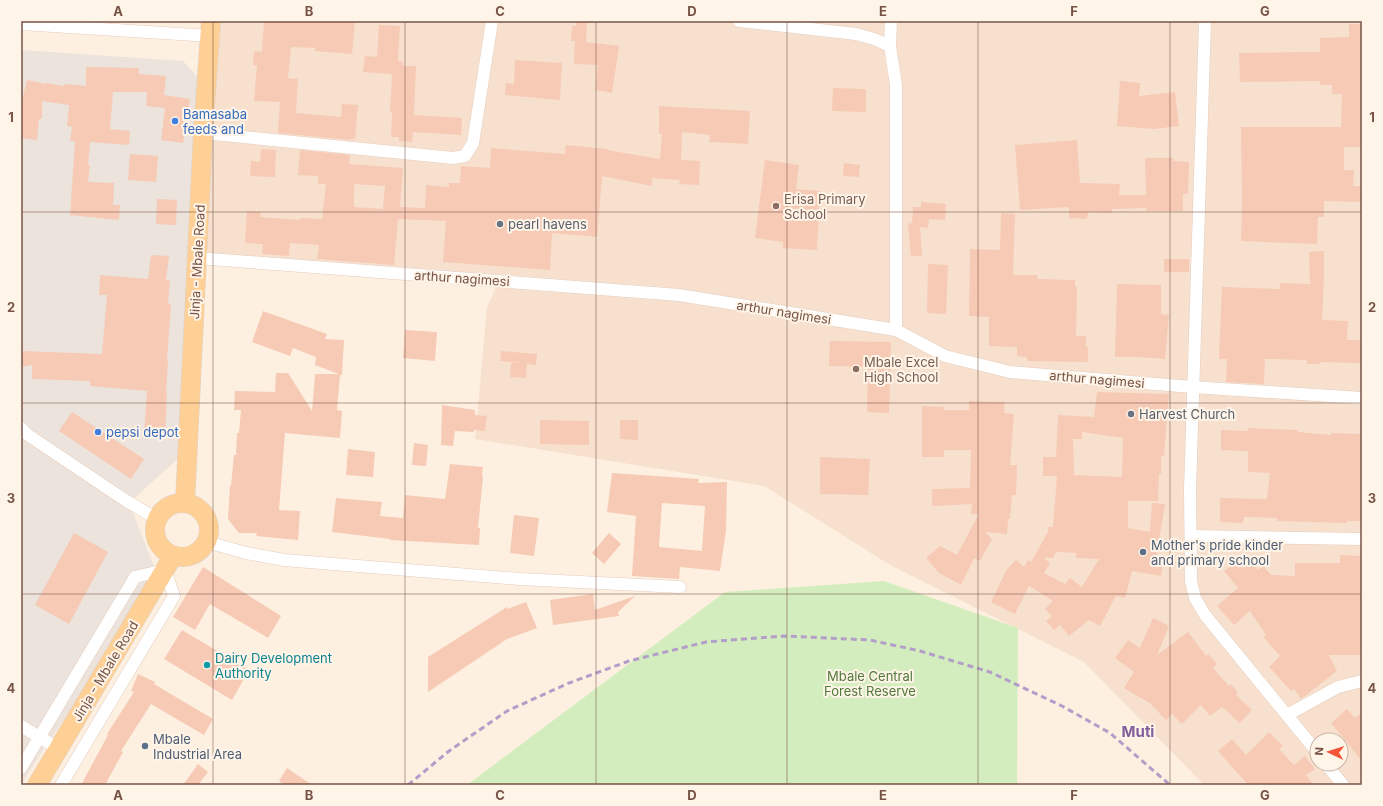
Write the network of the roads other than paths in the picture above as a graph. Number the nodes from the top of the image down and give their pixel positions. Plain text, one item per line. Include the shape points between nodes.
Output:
1 (492, 21) edge
2 (739, 21) edge
3 (890, 21) edge
4 (1205, 21) edge
5 (21, 24) edge
6 (211, 29) edge
7 (890, 46) junction
8 (203, 133) junction
9 (197, 258) junction
10 (896, 330) junction
11 (1192, 387) junction
12 (1362, 398) edge
13 (21, 428) edge
14 (185, 503) junction
15 (157, 519) junction
16 (1191, 536) junction
17 (1362, 539) edge
18 (207, 542) junction
19 (169, 563) junction
20 (680, 587) dead end
21 (1362, 681) edge
22 (1287, 715) junction
23 (21, 726) edge
24 (40, 737) junction
25 (1309, 742) edge
26 (59, 749) junction
27 (21, 768) edge
28 (1332, 772) edge
29 (38, 785) edge
30 (60, 785) edge
31 (1343, 785) edge

1 - 8 street via 473,143 465,156 453,158
2 - 7 street via 856,34
3 - 7 street
4 - 11 street
5 - 6 street
6 - 8 main road, Jinja - Mbale Road
7 - 10 street via 896,85
8 - 9 main road, Jinja - Mbale Road
9 - 10 street, arthur nagimesi via 679,295
9 - 14 main road, Jinja - Mbale Road
10 - 11 street, arthur nagimesi via 945,356 1010,372
11 - 12 street, arthur nagimesi
11 - 16 street
13 - 15 street via 125,500
14 - 15 main road via 168,506
14 - 18 main road via 197,508 206,516 210,533
15 - 19 main road via 155,536
16 - 17 street
16 - 22 street via 1191,581 1195,598 1205,615
18 - 19 main road via 196,554
18 - 20 street via 246,553 292,561 520,579
19 - 24 street via 135,577
19 - 26 main road, Jinja - Mbale Road
19 - 30 street via 174,596
21 - 22 street via 1338,688
22 - 25 street
23 - 24 street
24 - 26 street
24 - 27 street
26 - 29 main road, Jinja - Mbale Road
28 - 31 street

